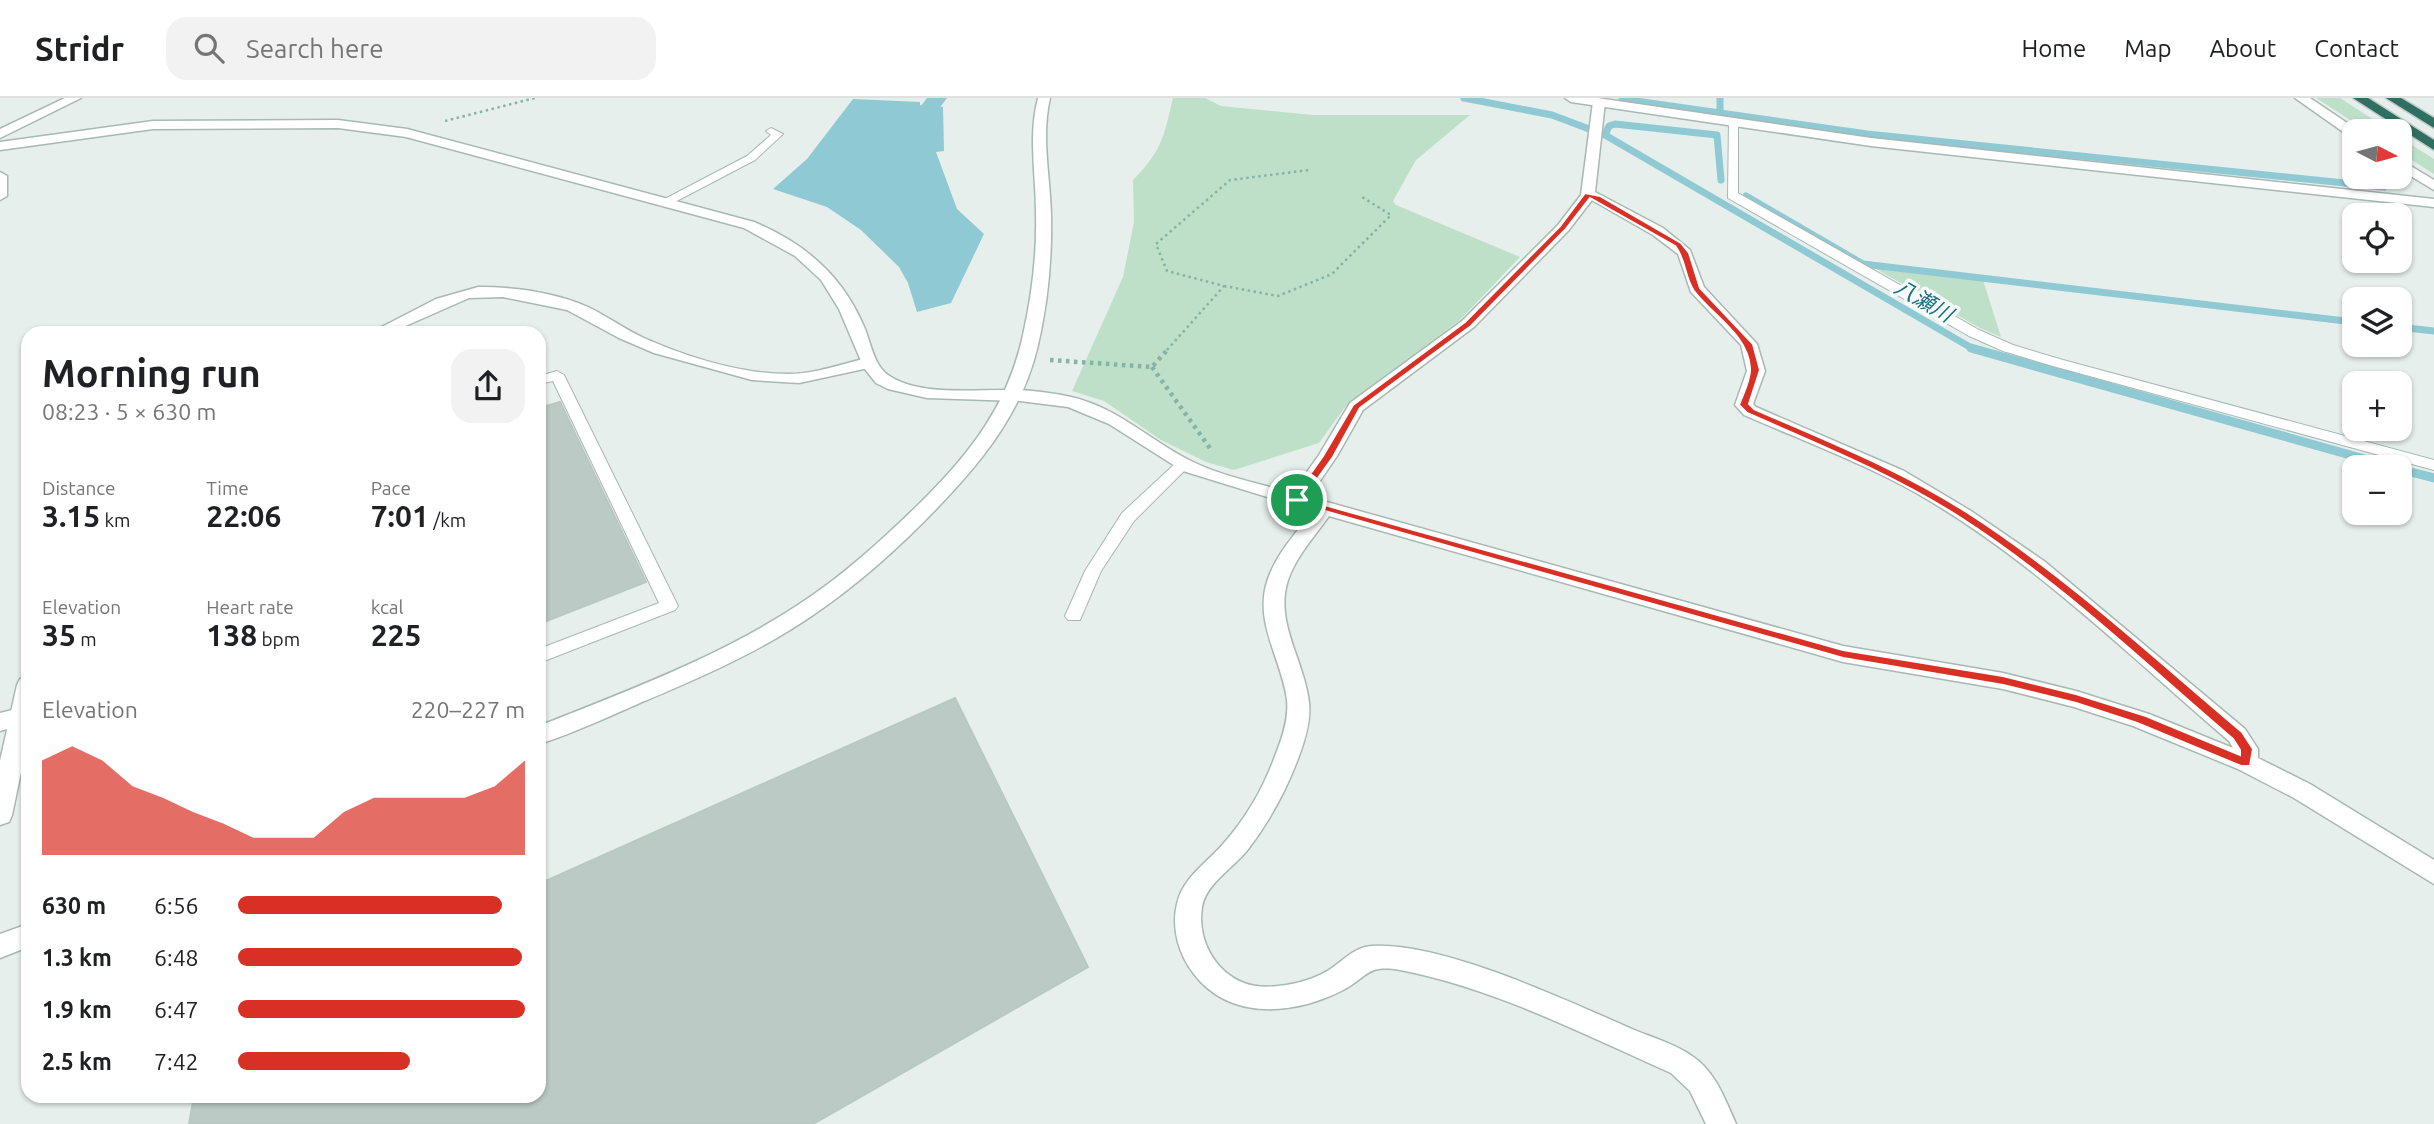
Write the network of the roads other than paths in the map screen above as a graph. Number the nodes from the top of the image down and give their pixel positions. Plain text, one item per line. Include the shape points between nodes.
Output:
1 (75, 98) edge
2 (1045, 98) edge
3 (1571, 98) edge
4 (2301, 98) edge
5 (2359, 98) edge
6 (2392, 98) edge
7 (1599, 100) edge
8 (1733, 122) junction
9 (2434, 124) edge
10 (2342, 125) edge
11 (771, 131) dead end
12 (0, 134) edge
13 (0, 146) edge
14 (2434, 146) edge
15 (2412, 172) edge
16 (0, 176) edge
17 (2434, 186) edge
18 (1588, 195) junction
19 (0, 196) edge
20 (665, 202) junction
21 (2434, 203) edge
22 (394, 326) edge
23 (867, 362) junction
24 (546, 378) edge
25 (1013, 395) junction
26 (1183, 464) junction
27 (2434, 465) edge
28 (1297, 500) junction
29 (1325, 508) junction
30 (1074, 616) dead end
31 (546, 653) edge
32 (21, 698) edge
33 (10, 719) edge
34 (546, 732) edge
35 (2246, 763) junction
36 (0, 815) edge
37 (2434, 873) edge
38 (21, 938) edge
39 (0, 946) edge
40 (1721, 1124) edge

1 - 12 street
2 - 25 street via 1039,129 1043,264 1037,310
3 - 7 street
4 - 10 street
5 - 14 highway
6 - 9 highway
7 - 8 street
7 - 18 street
8 - 21 street via 1871,142
8 - 27 lane via 1732,195 1992,342
11 - 20 lane via 778,134 751,158
13 - 20 street via 153,125 338,124 383,128
15 - 17 street
16 - 19 street
18 - 28 street via 1563,228 1468,324 1356,407
18 - 35 street via 1678,244 1685,253 1697,289 1749,344 1756,370 1744,405 1750,411 1896,475 2037,566 2237,735 2246,749
20 - 23 street via 768,232 814,261 852,318
22 - 23 street via 461,296 494,292 576,308 658,349 768,376 811,377
23 - 25 street via 884,380 908,388 968,396
24 - 31 lane via 556,374 669,606
25 - 26 street via 1085,405
25 - 34 street via 966,467 844,584 763,636 650,690
26 - 28 street
26 - 30 lane via 1128,517 1093,571
28 - 29 street
29 - 35 street via 1843,654 1990,678 2076,699
29 - 40 street via 1285,566 1273,599 1273,616 1298,701 1295,733 1267,799 1234,849 1201,881 1189,904 1193,953 1206,972 1238,994 1266,998 1334,982 1367,958 1401,959 1451,971 1681,1064 1700,1081
32 - 33 street
33 - 36 street
35 - 37 street via 2302,791
38 - 39 street

